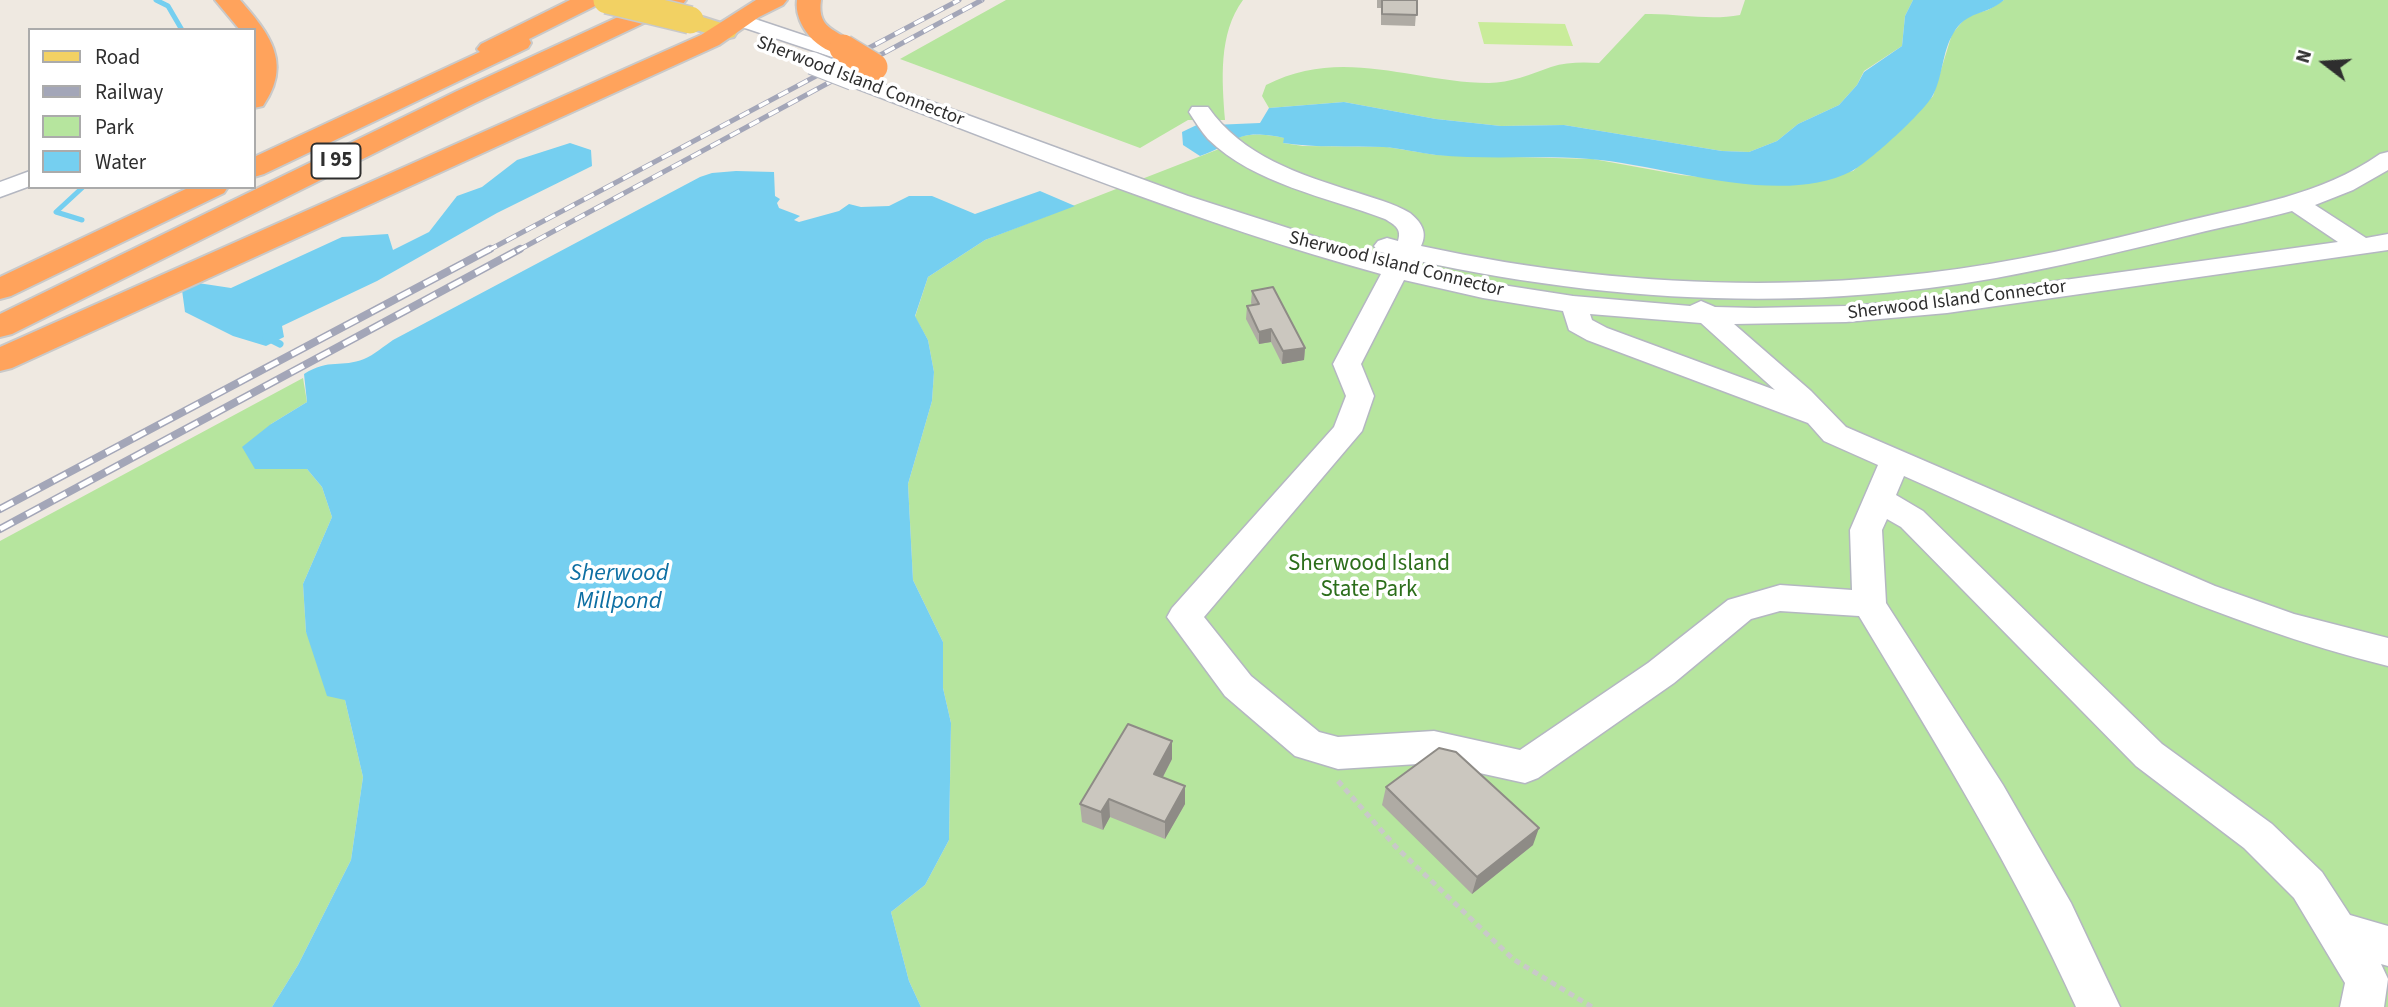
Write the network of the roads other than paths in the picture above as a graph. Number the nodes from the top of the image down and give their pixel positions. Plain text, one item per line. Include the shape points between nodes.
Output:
1 (228, 0) edge
2 (589, 0) edge
3 (607, 0) edge
4 (613, 0) edge
5 (662, 0) edge
6 (775, 0) edge
7 (809, 0) edge
8 (708, 17) edge
9 (251, 28) edge
10 (256, 39) edge
11 (839, 50) junction
12 (864, 73) junction
13 (256, 96) edge
14 (382, 107) junction
15 (1200, 111) dead end
16 (2388, 159) edge
17 (256, 167) edge
18 (28, 179) edge
19 (154, 189) edge
20 (210, 189) edge
21 (0, 190) edge
22 (2294, 202) junction
23 (2141, 239) junction
24 (2388, 242) edge
25 (2361, 246) junction
26 (1400, 260) junction
27 (2036, 262) junction
28 (2181, 272) junction
29 (0, 273) edge
30 (1679, 288) junction
31 (2068, 288) junction
32 (0, 289) edge
33 (1575, 304) junction
34 (1708, 315) junction
35 (0, 327) edge
36 (0, 360) edge
37 (1819, 416) junction
38 (1895, 460) junction
39 (1880, 500) junction
40 (1869, 604) junction
41 (2388, 652) edge
42 (2337, 931) junction
43 (2388, 946) edge
44 (2098, 1007) edge
45 (2362, 1007) edge

1 - 9 highway
2 - 14 highway
3 - 8 main road, Sherwood Island Connector, bridge
4 - 14 highway, I 95
5 - 8 main road, Sherwood Island Connector
6 - 8 highway
7 - 11 highway via 808,14 814,27
8 - 11 street, Sherwood Island Connector
8 - 12 street, Sherwood Island Connector, bridge via 812,64
8 - 35 highway, I 95 via 466,97
8 - 36 highway
10 - 13 highway via 265,62
11 - 12 highway, bridge
12 - 26 street, Sherwood Island Connector via 1069,162 1255,228
14 - 17 highway, I 95
15 - 26 street via 1228,145 1256,163 1403,219 1413,232
16 - 22 street, Sherwood Island Connector via 2345,186
18 - 21 street
19 - 29 highway
20 - 32 highway
22 - 23 street, Sherwood Island Connector
22 - 25 street
23 - 27 street, Sherwood Island Connector
23 - 28 street
24 - 25 street, Sherwood Island Connector
25 - 28 street, Sherwood Island Connector
26 - 30 street, Sherwood Island Connector
26 - 33 street, Sherwood Island Connector via 1482,290
26 - 40 street via 1348,364 1360,396 1347,430 1184,617 1238,686 1308,745 1338,753 1434,747 1525,766 1661,673 1740,609 1780,598
27 - 30 street, Sherwood Island Connector via 1926,281 1838,289
27 - 31 street
28 - 31 street, Sherwood Island Connector
30 - 34 street
31 - 34 street, Sherwood Island Connector via 1844,314
33 - 34 street, Sherwood Island Connector
33 - 37 street via 1579,324 1598,334
34 - 37 street
37 - 38 street via 1835,434
38 - 39 street
38 - 41 street via 2261,618
39 - 40 street via 1866,530
39 - 42 street via 1912,519 2148,755 2258,836 2308,885
40 - 44 street via 1989,797 2056,917
42 - 43 street
42 - 45 street via 2367,980

